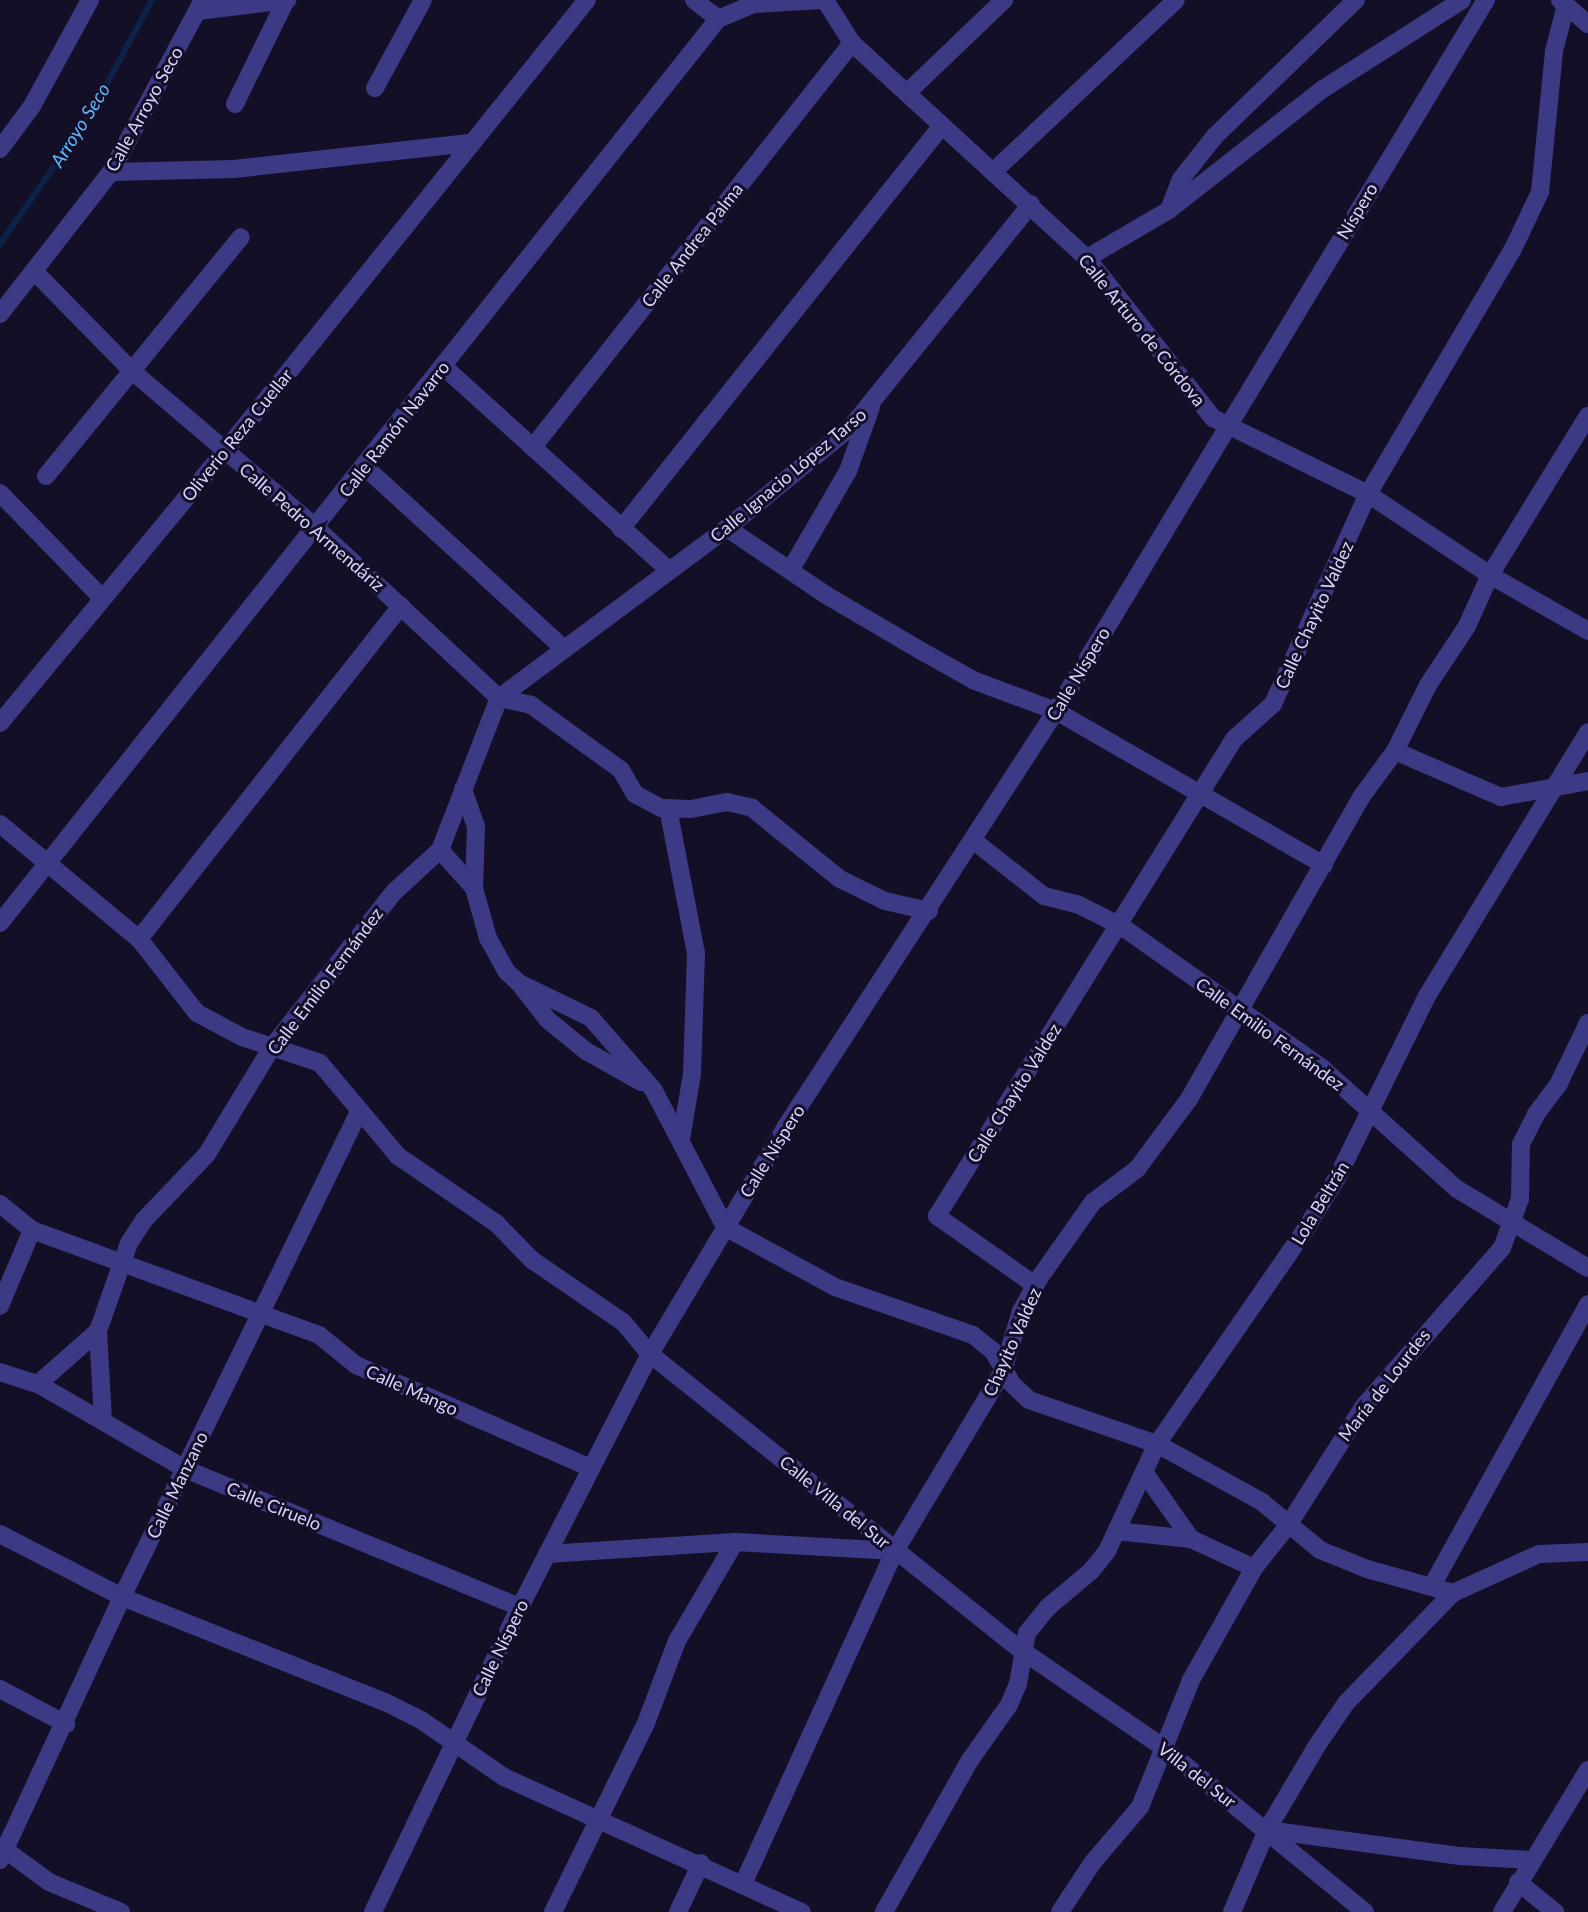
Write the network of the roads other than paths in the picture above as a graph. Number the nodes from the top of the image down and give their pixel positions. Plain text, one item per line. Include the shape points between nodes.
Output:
1 (286, 0) edge
2 (423, 0) edge
3 (587, 0) edge
4 (694, 0) edge
5 (823, 0) edge
6 (1004, 0) edge
7 (1176, 0) edge
8 (1356, 0) edge
9 (1462, 0) edge
10 (1486, 0) edge
11 (87, 1) edge
12 (1563, 2) edge
13 (200, 5) edge
14 (718, 19) junction
15 (1588, 24) edge
16 (852, 43) junction
17 (375, 88) dead end
18 (909, 91) junction
19 (235, 104) dead end
20 (940, 128) junction
21 (470, 143) junction
22 (0, 149) edge
23 (995, 170) junction
24 (111, 172) junction
25 (1031, 204) junction
26 (1169, 210) junction
27 (241, 237) dead end
28 (1087, 258) junction
29 (34, 271) junction
30 (0, 314) edge
31 (444, 367) junction
32 (132, 371) junction
33 (872, 405) junction
34 (1588, 416) edge
35 (1229, 424) junction
36 (533, 447) junction
37 (226, 451) junction
38 (365, 467) junction
39 (46, 476) dead end
40 (0, 493) edge
41 (1368, 494) junction
42 (315, 527) junction
43 (621, 528) junction
44 (727, 528) junction
45 (790, 569) junction
46 (669, 570) junction
47 (1490, 575) junction
48 (102, 598) junction
49 (401, 606) junction
50 (1588, 631) edge
51 (564, 649) junction
52 (499, 698) junction
53 (1056, 711) junction
54 (0, 723) edge
55 (1588, 732) edge
56 (1395, 751) junction
57 (1588, 781) edge
58 (463, 789) junction
59 (1555, 790) junction
60 (1200, 797) junction
61 (668, 808) junction
62 (0, 824) edge
63 (974, 841) junction
64 (440, 850) junction
65 (45, 864) junction
66 (1324, 866) junction
67 (474, 888) junction
68 (929, 911) junction
69 (0, 923) edge
70 (1121, 926) junction
71 (139, 939) junction
72 (519, 984) junction
73 (1240, 1010) junction
74 (1588, 1023) edge
75 (272, 1047) junction
76 (653, 1089) junction
77 (1372, 1111) junction
78 (359, 1112) junction
79 (681, 1139) junction
80 (0, 1203) edge
81 (1512, 1220) junction
82 (725, 1227) junction
83 (32, 1230) junction
84 (121, 1259) junction
85 (1588, 1268) edge
86 (1035, 1285) junction
87 (1588, 1304) edge
88 (0, 1306) edge
89 (262, 1311) junction
90 (98, 1331) junction
91 (650, 1354) junction
92 (0, 1371) edge
93 (1003, 1371) junction
94 (38, 1384) junction
95 (103, 1420) junction
96 (1157, 1444) junction
97 (591, 1468) junction
98 (185, 1469) junction
99 (1144, 1472) junction
100 (1289, 1524) junction
101 (1117, 1531) junction
102 (0, 1534) edge
103 (1191, 1539) junction
104 (735, 1542) junction
105 (895, 1551) junction
106 (1588, 1552) edge
107 (547, 1554) junction
108 (1254, 1568) junction
109 (1433, 1584) junction
110 (1453, 1592) junction
111 (122, 1597) junction
112 (520, 1607) junction
113 (1021, 1650) junction
114 (0, 1689) edge
115 (66, 1724) junction
116 (454, 1741) junction
117 (1164, 1748) junction
118 (1588, 1770) edge
119 (598, 1818) junction
120 (1267, 1830) junction
121 (2, 1852) edge
122 (1532, 1860) junction
123 (701, 1863) junction
124 (1518, 1882) junction
125 (743, 1884) junction
126 (121, 1912) edge
127 (373, 1912) edge
128 (553, 1912) edge
129 (678, 1912) edge
130 (802, 1912) edge
131 (884, 1912) edge
132 (1060, 1912) edge
133 (1232, 1912) edge
134 (1365, 1912) edge
135 (1502, 1912) edge
136 (1555, 1912) edge

1 - 13 street
1 - 19 street
2 - 17 street
3 - 21 street, Oliverio Reza Cuellar
4 - 14 street
5 - 14 street, Calle Ramón Navarro via 753,4
5 - 16 street, Calle Arturo de Córdova
6 - 18 street
7 - 23 street
8 - 26 street via 1214,136 1186,171
9 - 26 street via 1324,89
10 - 35 street, Níspero
11 - 22 street via 32,106
12 - 15 street
12 - 41 street, Calle Chayito Valdez via 1540,192 1513,249
13 - 24 street, Calle Arroyo Seco
14 - 31 street, Calle Ramón Navarro
16 - 18 street, Calle Arturo de Córdova
16 - 36 street, Calle Andrea Palma
18 - 20 street, Calle Arturo de Córdova
20 - 23 street, Calle Arturo de Córdova
20 - 43 street
21 - 24 street via 234,169
21 - 37 street, Oliverio Reza Cuellar
23 - 25 street, Calle Arturo de Córdova
24 - 29 street, Calle Arroyo Seco
25 - 28 street, Calle Arturo de Córdova
25 - 33 street, Calle Ignacio López Tarso
26 - 28 street
27 - 32 street
28 - 35 street, Calle Arturo de Córdova via 1213,418
29 - 30 street, Calle Arroyo Seco
29 - 32 street, Calle Pedro Armendáriz
31 - 36 street
31 - 38 street, Calle Ramón Navarro
32 - 37 street, Calle Pedro Armendáriz
32 - 39 street
33 - 44 street, Calle Ignacio López Tarso
33 - 45 street via 848,471
34 - 47 street
35 - 41 street, Calle Arturo de Córdova
35 - 53 street, Calle Níspero
36 - 43 street
37 - 42 street, Calle Pedro Armendáriz
37 - 48 street, Oliverio Reza Cuellar
38 - 42 street, Calle Ramón Navarro
38 - 51 street
40 - 48 street
41 - 47 street, Calle Arturo de Córdova
41 - 60 street, Calle Chayito Valdez via 1273,704 1234,739
42 - 49 street, Calle Pedro Armendáriz
42 - 65 street, Calle Ramón Navarro
43 - 46 street
44 - 45 street
44 - 46 street, Calle Ignacio López Tarso
45 - 53 street via 826,595 975,681
46 - 51 street, Calle Ignacio López Tarso
47 - 50 street, Calle Arturo de Córdova
47 - 56 street via 1467,626 1428,685
48 - 54 street, Oliverio Reza Cuellar
49 - 52 street, Calle Pedro Armendáriz
49 - 71 street
51 - 52 street, Calle Ignacio López Tarso
52 - 58 street, Calle Emilio Fernández
52 - 61 street via 531,705 621,770 635,794
53 - 60 street
53 - 63 street, Calle Níspero
55 - 59 street, Lola Beltrán
56 - 59 street via 1501,797
56 - 66 street via 1362,796
57 - 59 street
58 - 64 street, Calle Emilio Fernández
58 - 67 street via 476,826
59 - 77 street, Lola Beltrán via 1427,996 1396,1051
60 - 66 street
60 - 70 street, Calle Chayito Valdez
61 - 68 street via 727,802 752,808 840,879 885,901
61 - 79 street via 696,953 692,1074
62 - 65 street, Calle Villa del Sur
63 - 68 street, Calle Níspero
63 - 70 street, Calle Emilio Fernández via 1044,895 1077,904
64 - 67 street
64 - 75 street, Calle Emilio Fernández via 394,891
65 - 69 street, Calle Ramón Navarro
65 - 71 street, Calle Villa del Sur
66 - 73 street
67 - 72 street via 488,938
68 - 82 street, Calle Níspero
70 - 73 street, Calle Emilio Fernández
70 - 86 street, Calle Chayito Valdez via 937,1216
71 - 75 street, Calle Villa del Sur via 197,1013
72 - 76 street via 548,1020 586,1051
72 - 76 street via 591,1018
73 - 77 street, Calle Emilio Fernández via 1322,1068
73 - 86 street, Chayito Valdez via 1158,1144 1137,1169 1093,1202
74 - 81 street, María de Lourdes via 1559,1083 1521,1144 1520,1199
75 - 78 street, Calle Villa del Sur via 320,1063
75 - 84 street, Calle Emilio Fernández via 207,1154 144,1220
76 - 79 street
77 - 81 street, Calle Emilio Fernández via 1457,1189
77 - 96 street, Lola Beltrán via 1305,1230
78 - 89 street, Calle Manzano
78 - 91 street, Calle Villa del Sur via 398,1156 496,1223 532,1260 623,1322
79 - 82 street via 701,1188
80 - 83 street
81 - 85 street, Calle Emilio Fernández
81 - 100 street, María de Lourdes via 1502,1248 1478,1280 1414,1344 1364,1406
82 - 91 street, Calle Níspero
82 - 93 street via 835,1287 973,1335 993,1351
83 - 84 street, Calle Mango
83 - 88 street
84 - 89 street, Calle Mango
84 - 90 street, Calle Emilio Fernández
86 - 93 street, Chayito Valdez via 1021,1311
87 - 109 street
89 - 97 street, Calle Mango via 319,1335 356,1365
89 - 98 street, Calle Manzano
90 - 94 street
90 - 95 street, Calle Emilio Fernández
91 - 97 street, Calle Níspero
91 - 105 street, Calle Villa del Sur
92 - 94 street, Calle Ciruelo
93 - 96 street via 1030,1400
93 - 105 street, Chayito Valdez
94 - 95 street, Calle Ciruelo
95 - 98 street, Calle Ciruelo
96 - 99 street, Lola Beltrán
96 - 100 street via 1262,1502
97 - 107 street, Calle Níspero
98 - 111 street, Calle Manzano
98 - 112 street, Calle Ciruelo
99 - 101 street, Lola Beltrán
99 - 103 street
100 - 108 street, María de Lourdes
100 - 109 street via 1320,1550 1367,1569
101 - 103 street
101 - 113 street, Lola Beltrán via 1091,1571 1047,1608
102 - 111 street
103 - 108 street
104 - 105 street
104 - 107 street
104 - 119 street via 677,1641 646,1723
105 - 113 street, Calle Villa del Sur
105 - 125 street, Chayito Valdez
106 - 110 street via 1539,1554
107 - 112 street, Calle Níspero
108 - 117 street, María de Lourdes via 1191,1680
109 - 110 street
110 - 120 street via 1346,1703
111 - 115 street, Calle Manzano
111 - 116 street via 384,1702
112 - 116 street, Calle Níspero
113 - 117 street, Villa del Sur
113 - 131 street via 1018,1684 1009,1705 970,1760
114 - 115 street
115 - 121 street, Calle Manzano
116 - 119 street via 504,1777
116 - 127 street, Calle Níspero
117 - 120 street, Villa del Sur
117 - 132 street, María de Lourdes via 1140,1807 1093,1862
118 - 122 street
119 - 123 street
119 - 128 street
120 - 122 street via 1460,1856
120 - 133 street
120 - 134 street, Villa del Sur
121 - 126 street via 49,1882
122 - 124 street
123 - 125 street
123 - 129 street
124 - 135 street
124 - 136 street
125 - 130 street

